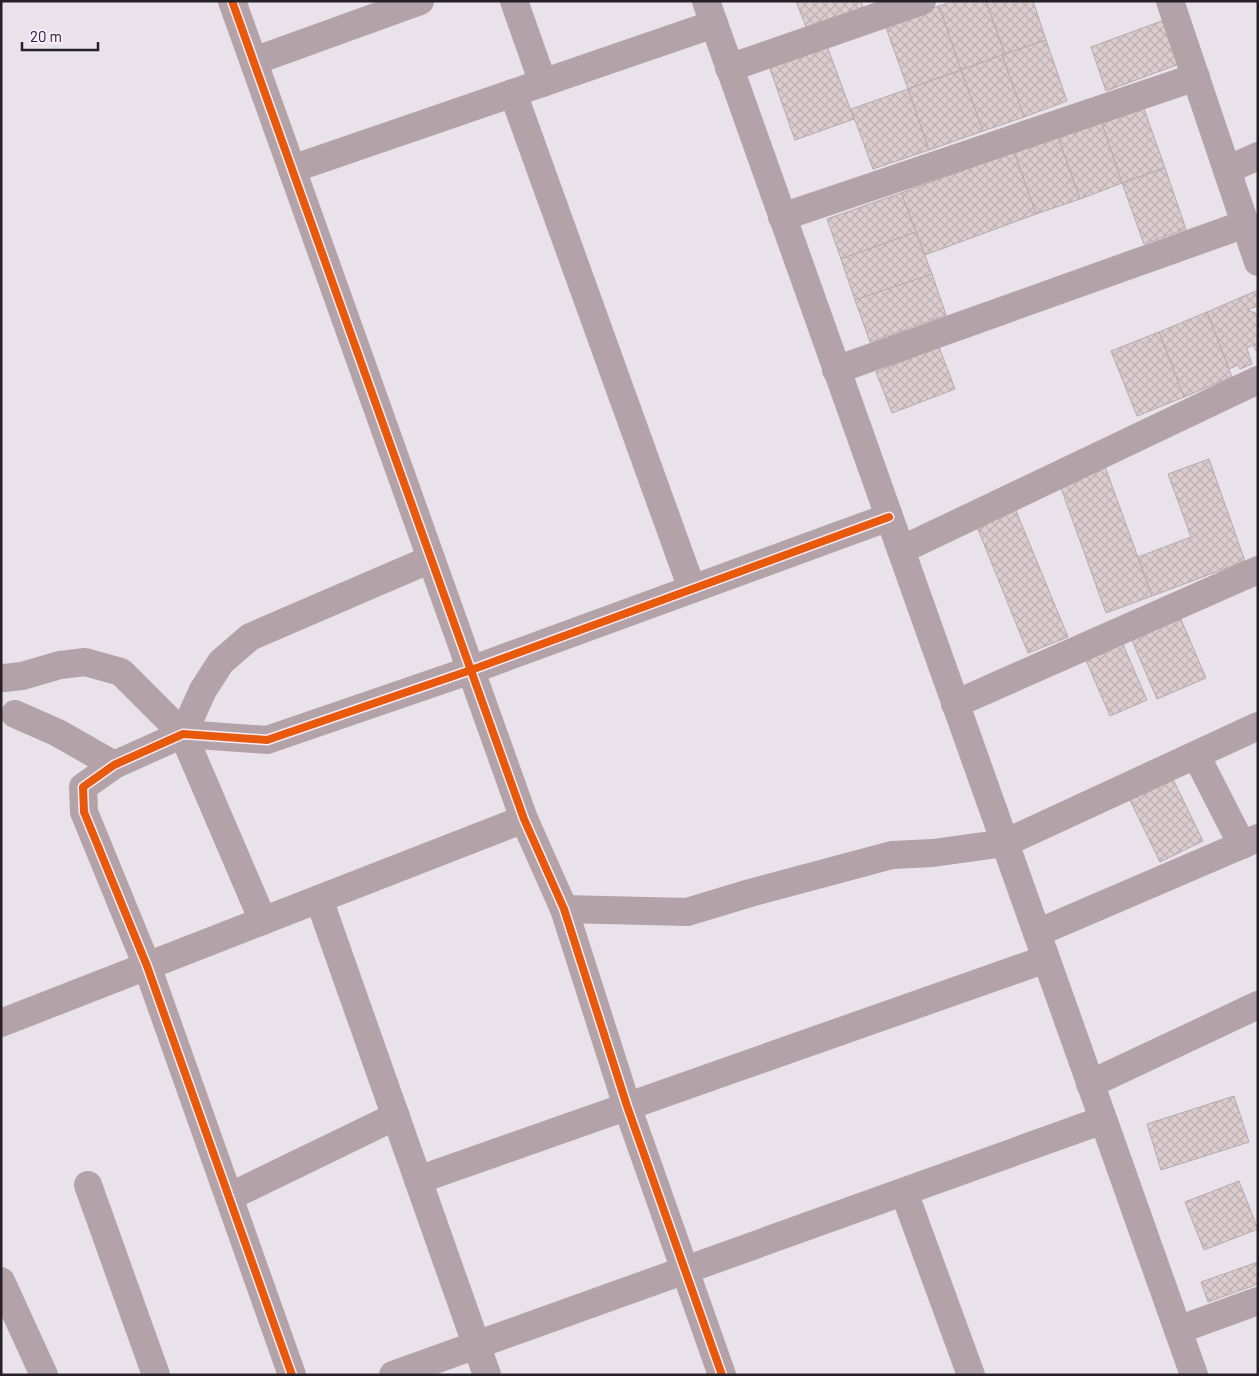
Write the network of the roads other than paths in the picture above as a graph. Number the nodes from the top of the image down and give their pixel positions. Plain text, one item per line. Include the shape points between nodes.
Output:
1 (232, 1) edge
2 (420, 1) edge
3 (514, 1) edge
4 (922, 1) edge
5 (1170, 1) edge
6 (710, 13) edge
7 (254, 61) junction
8 (729, 68) junction
9 (1196, 77) junction
10 (543, 83) junction
11 (513, 93) junction
12 (1258, 156) edge
13 (292, 169) junction
14 (1227, 170) junction
15 (782, 218) junction
16 (1245, 224) junction
17 (1258, 262) edge
18 (836, 370) junction
19 (1258, 380) edge
20 (889, 517) junction
21 (900, 550) junction
22 (432, 558) junction
23 (1258, 570) edge
24 (692, 589) junction
25 (471, 670) junction
26 (3, 674) edge
27 (955, 704) junction
28 (8, 716) edge
29 (1258, 726) edge
30 (183, 734) junction
31 (1196, 755) junction
32 (114, 765) junction
33 (524, 820) junction
34 (1250, 842) edge
35 (1005, 843) junction
36 (319, 899) junction
37 (564, 909) junction
38 (263, 921) junction
39 (1037, 933) junction
40 (1046, 958) junction
41 (147, 966) junction
42 (1258, 1005) edge
43 (1, 1023) edge
44 (1090, 1084) junction
45 (626, 1106) junction
46 (396, 1116) junction
47 (1103, 1120) junction
48 (418, 1180) junction
49 (88, 1184) dead end
50 (904, 1192) junction
51 (229, 1197) junction
52 (685, 1270) junction
53 (1, 1281) edge
54 (1258, 1301) edge
55 (1178, 1330) junction
56 (476, 1345) junction
57 (44, 1375) edge
58 (156, 1375) edge
59 (292, 1375) edge
60 (393, 1375) edge
61 (486, 1375) edge
62 (722, 1375) edge
63 (971, 1375) edge
64 (1194, 1375) edge

1 - 7 street
2 - 7 street
3 - 10 street
4 - 8 street
5 - 9 street
6 - 8 street
6 - 10 street
7 - 13 street
8 - 15 street
9 - 14 street
9 - 15 street
10 - 11 street
11 - 13 street
11 - 24 street
12 - 14 street
13 - 22 street
14 - 16 street
15 - 18 street
16 - 17 street
16 - 18 street
18 - 20 street
19 - 21 street
20 - 21 street
20 - 24 street
21 - 27 street
22 - 25 street
22 - 30 street via 250,637 221,662 203,690
23 - 27 street
24 - 25 street
25 - 30 street via 267,740
25 - 33 street
26 - 28 street
26 - 30 street via 22,676 85,662 121,672
27 - 35 street
28 - 32 street via 58,733
29 - 31 street
30 - 32 street
30 - 38 street
31 - 34 street
31 - 35 street
32 - 41 street via 83,787 84,812
33 - 36 street
33 - 37 street
34 - 39 street
35 - 37 street via 892,855 687,912
35 - 39 street
36 - 38 street
36 - 46 street
37 - 45 street
38 - 41 street
39 - 40 street
40 - 44 street
40 - 45 street
41 - 43 street
41 - 51 street
42 - 44 street
44 - 47 street
45 - 48 street
45 - 52 street
46 - 48 street
46 - 51 street
47 - 50 street
47 - 55 street
48 - 56 street
49 - 58 street
50 - 52 street
50 - 63 street
51 - 59 street
52 - 56 street
52 - 62 street
53 - 57 street
54 - 55 street
55 - 64 street
56 - 60 street
56 - 61 street

